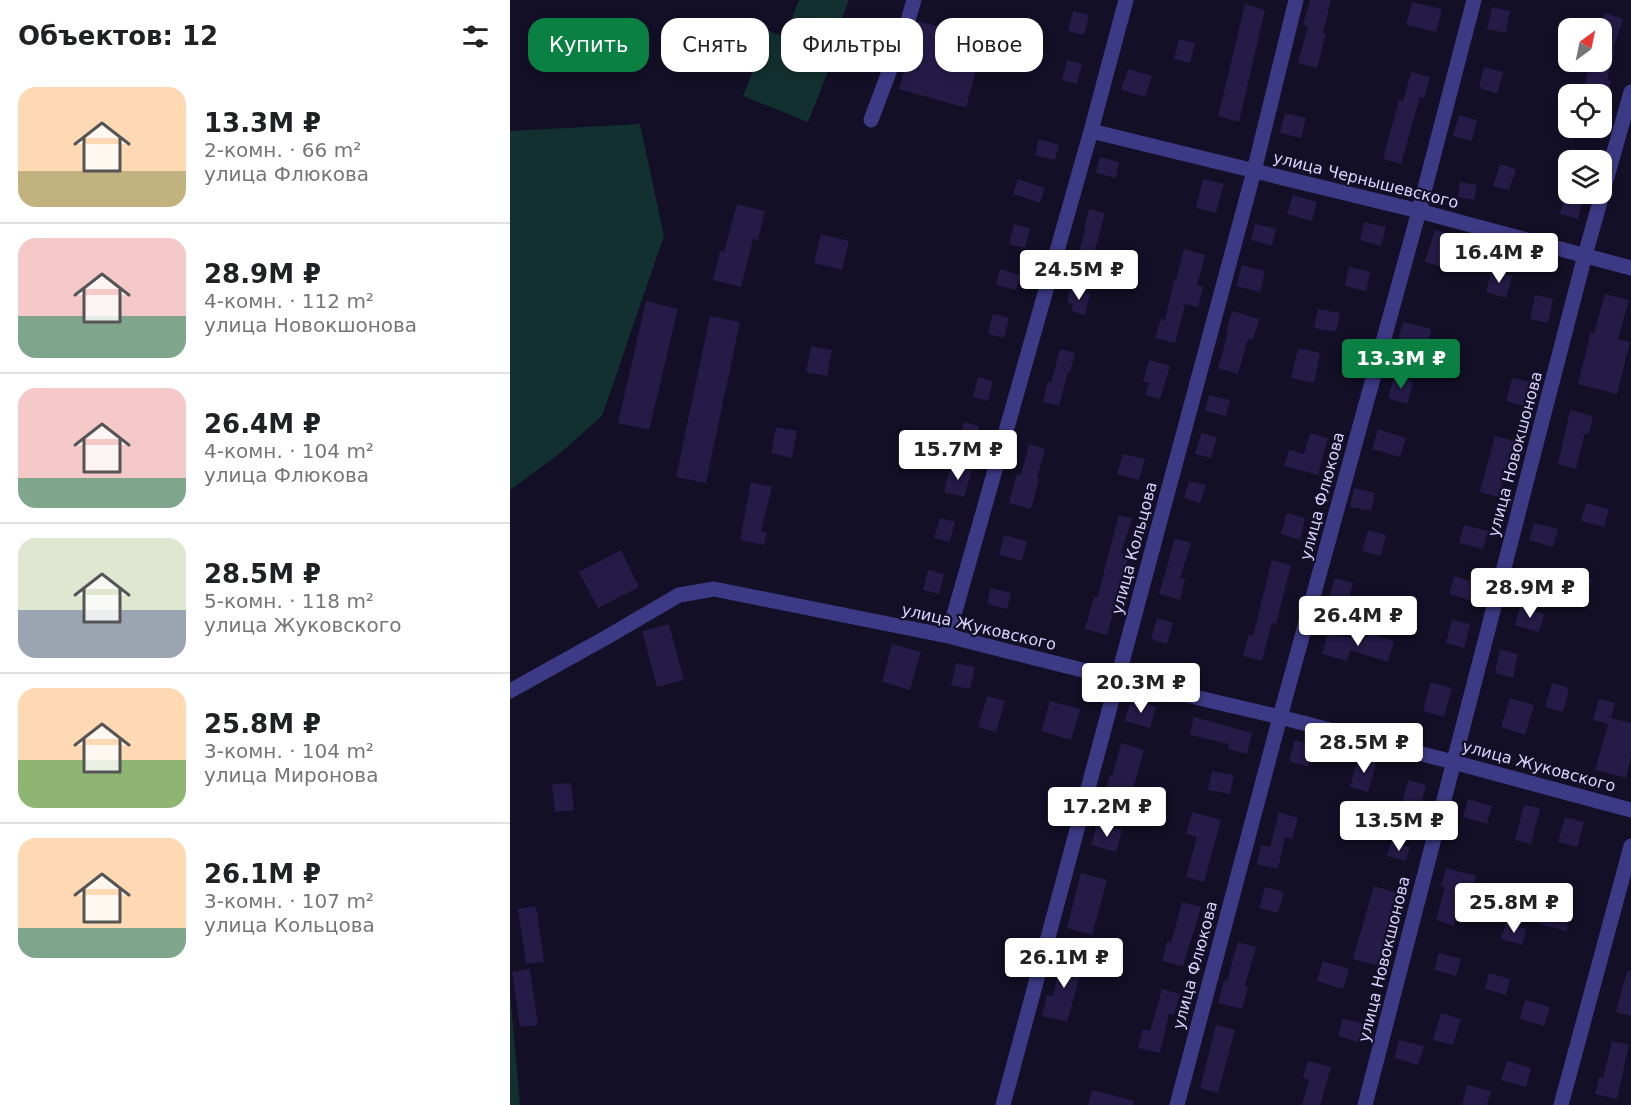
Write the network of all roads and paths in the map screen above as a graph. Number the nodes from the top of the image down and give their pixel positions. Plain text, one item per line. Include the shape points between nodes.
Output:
1 (914, 0) edge
2 (1126, 0) edge
3 (1296, 0) edge
4 (1474, 0) edge
5 (1631, 92) edge
6 (871, 120) dead end
7 (1091, 131) junction
8 (1254, 171) junction
9 (1419, 211) junction
10 (1585, 255) junction
11 (1631, 268) edge
12 (948, 636) junction
13 (1118, 679) junction
14 (510, 691) edge
15 (1280, 717) junction
16 (1453, 762) junction
17 (1631, 810) edge
18 (1631, 846) edge
19 (1003, 1105) edge
20 (1177, 1105) edge
21 (1365, 1105) edge
22 (1561, 1105) edge

1 - 6 street
2 - 7 street
3 - 8 street, улица Кольцова
4 - 9 street, улица Флюкова
5 - 10 street, улица Новокшонова
7 - 8 street, улица Чернышевского
7 - 12 street
8 - 9 street, улица Чернышевского
8 - 13 street, улица Кольцова
9 - 10 street, улица Чернышевского
9 - 15 street, улица Флюкова
10 - 11 street, улица Чернышевского
10 - 16 street, улица Новокшонова
12 - 13 street, улица Жуковского
12 - 14 street, улица Жуковского via 714,590 680,595
13 - 15 street, улица Жуковского
13 - 19 street, улица Кольцова
15 - 16 street, улица Жуковского
15 - 20 street, улица Флюкова
16 - 17 street, улица Жуковского
16 - 21 street, улица Новокшонова
18 - 22 street

